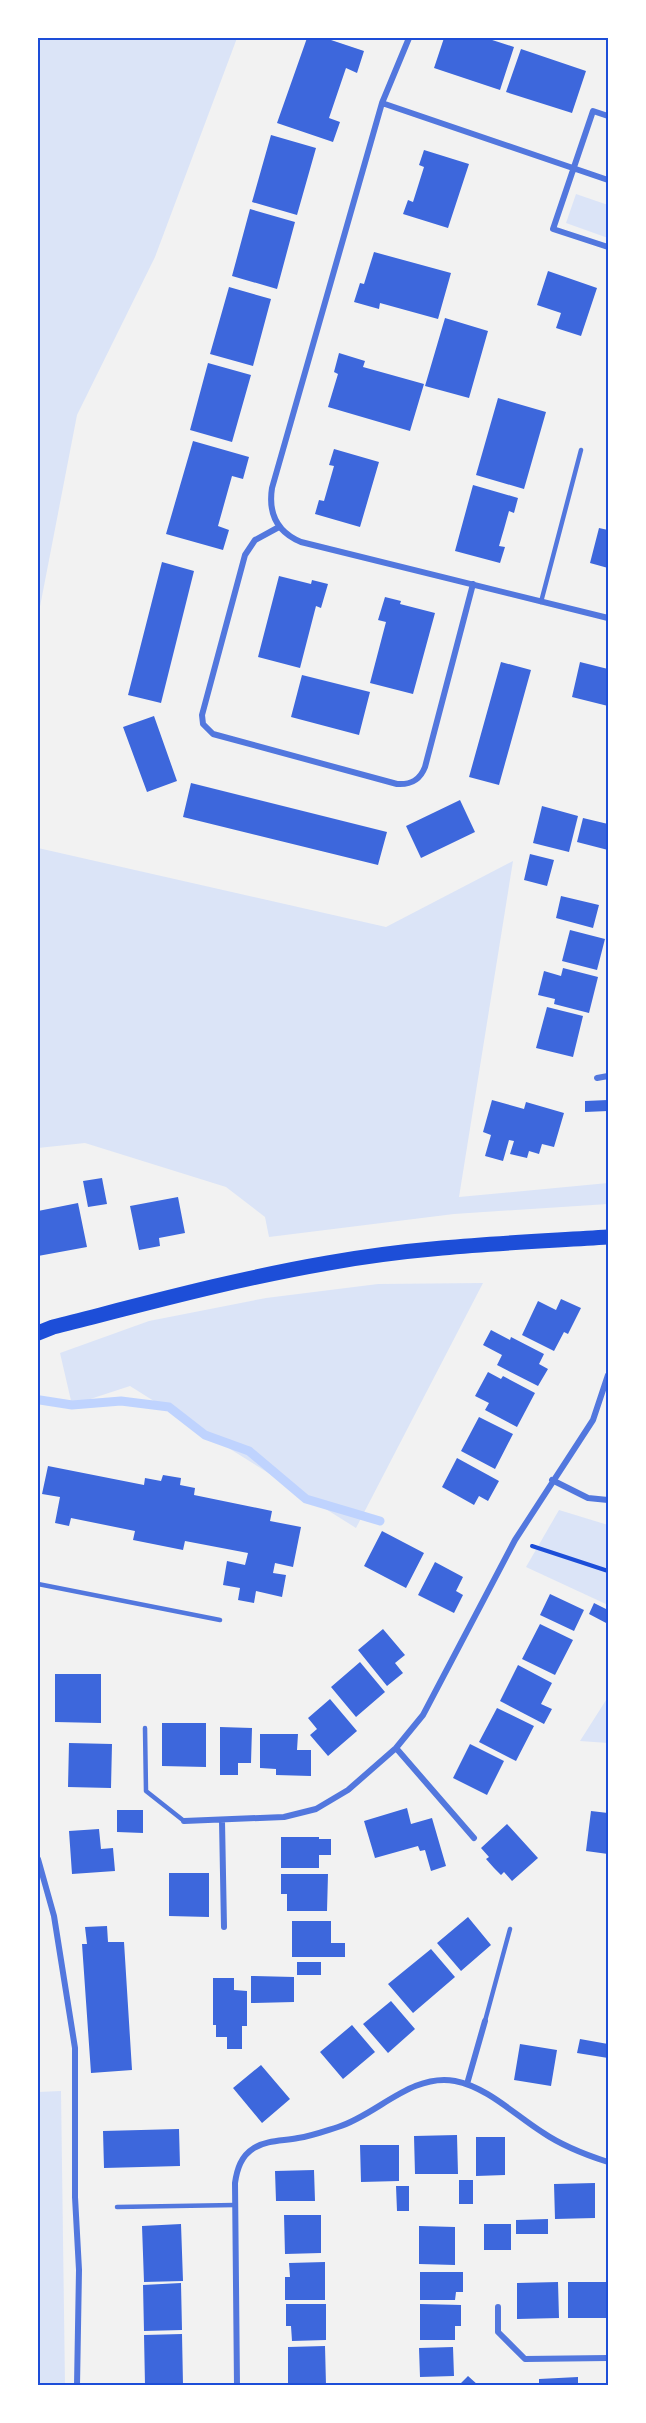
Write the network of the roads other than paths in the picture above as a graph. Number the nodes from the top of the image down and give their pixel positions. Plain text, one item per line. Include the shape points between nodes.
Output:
1 (409, 38) edge
2 (382, 103) junction
3 (609, 116) edge
4 (574, 169) junction
5 (609, 180) edge
6 (609, 248) edge
7 (581, 450) dead end
8 (279, 527) junction
9 (473, 584) junction
10 (541, 602) junction
11 (609, 618) edge
12 (609, 1076) edge
13 (597, 1078) dead end
14 (609, 1237) edge
15 (38, 1334) edge
16 (609, 1375) edge
17 (552, 1480) junction
18 (609, 1500) edge
19 (38, 1584) edge
20 (220, 1620) dead end
21 (144, 1728) dead end
22 (396, 1748) junction
23 (184, 1821) joint
24 (222, 1821) junction
25 (474, 1838) dead end
26 (38, 1859) edge
27 (224, 1927) dead end
28 (510, 1929) dead end
29 (485, 2021) joint
30 (467, 2085) junction
31 (609, 2162) edge
32 (236, 2205) junction
33 (117, 2207) dead end
34 (498, 2307) dead end
35 (609, 2358) edge
36 (77, 2385) edge
37 (237, 2385) edge

1 - 2 street
2 - 4 street
2 - 8 street via 272,488 272,515
3 - 4 street via 593,111
4 - 5 street
4 - 6 street via 554,229
7 - 10 lane
8 - 9 street via 301,542
8 - 9 street via 255,540 246,555 202,715 203,724 213,734 397,784 417,780 426,767
9 - 10 street
10 - 11 street
12 - 13 street
14 - 15 main road via 462,1246 329,1262 198,1290
16 - 17 street via 593,1420
17 - 18 street via 588,1498
17 - 22 street via 515,1540 423,1715
19 - 20 lane
21 - 23 lane via 146,1791
22 - 24 street via 348,1790 316,1809 284,1817
22 - 25 street
23 - 24 street
24 - 27 street
26 - 36 street via 54,1916 75,2048
28 - 29 lane
29 - 30 street
30 - 31 street via 545,2134
30 - 32 street via 428,2082 403,2091 341,2127 254,2148 237,2170
32 - 33 lane
32 - 37 street
34 - 35 street via 498,2332 525,2359

